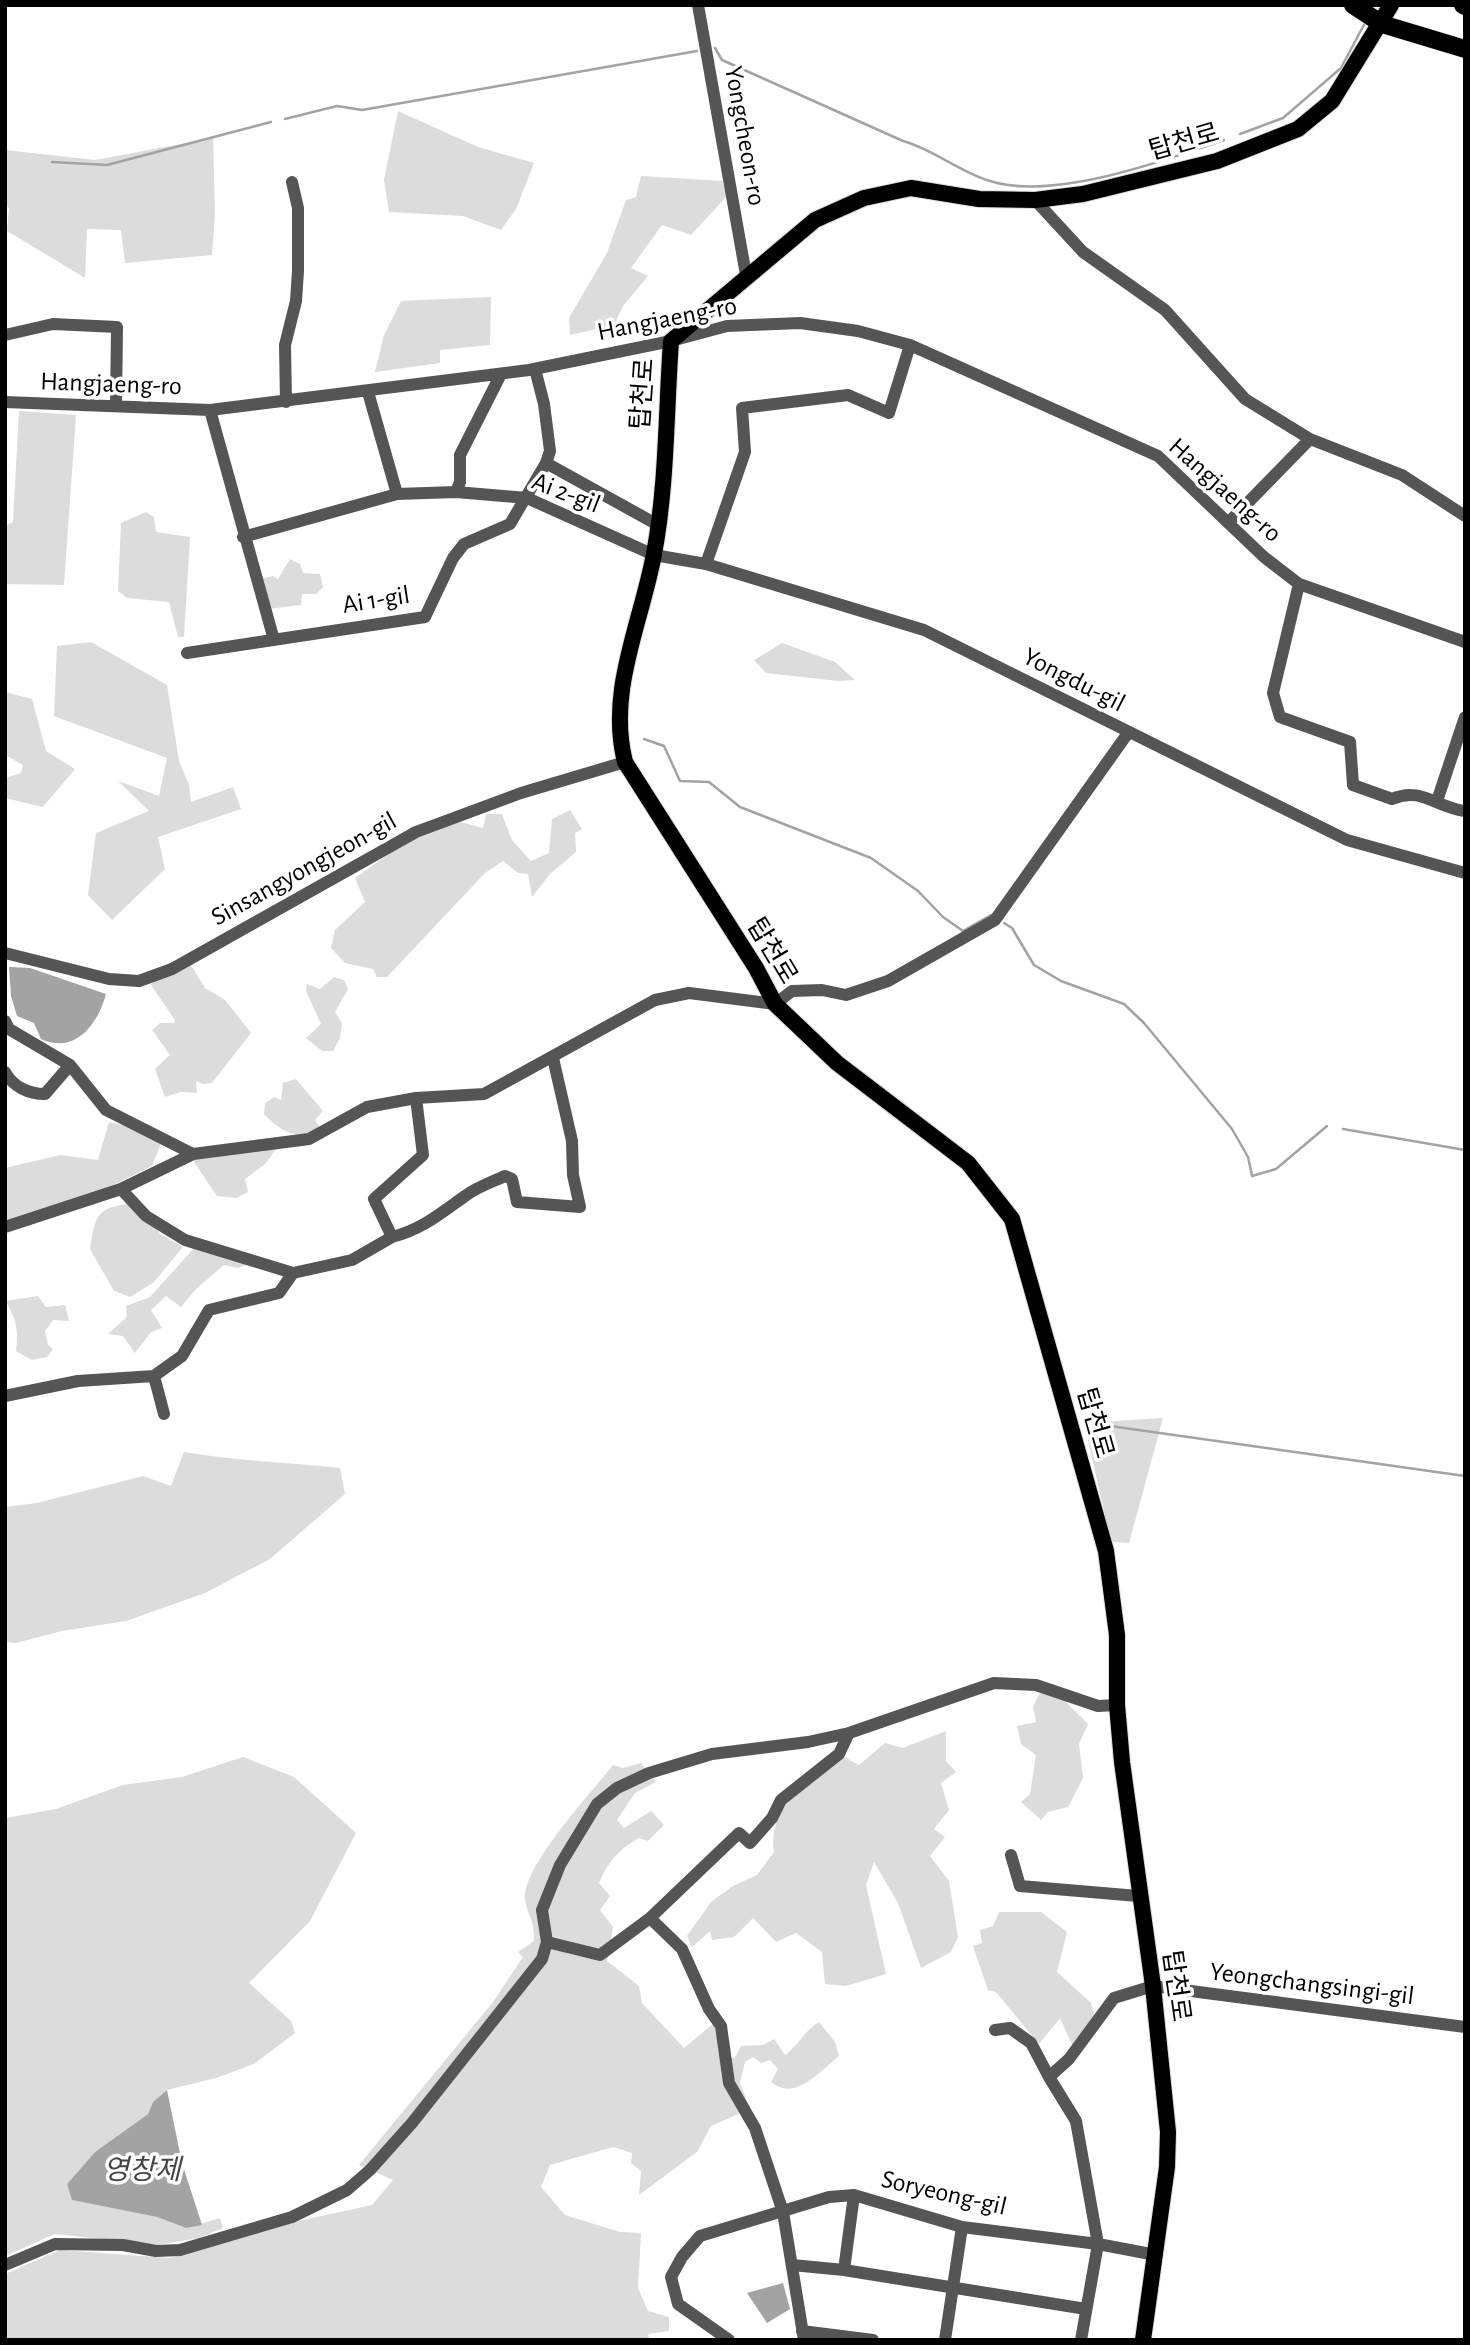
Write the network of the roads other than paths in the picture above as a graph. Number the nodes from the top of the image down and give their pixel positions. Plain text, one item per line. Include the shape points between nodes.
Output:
1 (698, 5) edge
2 (1353, 5) edge
3 (1391, 5) edge
4 (1382, 24) junction
5 (1465, 49) edge
6 (292, 182) dead end
7 (1035, 200) junction
8 (746, 275) junction
9 (5, 335) edge
10 (671, 341) junction
11 (910, 345) junction
12 (535, 369) junction
13 (501, 374) junction
14 (369, 392) junction
15 (286, 401) junction
16 (5, 402) edge
17 (116, 405) junction
18 (209, 410) junction
19 (1310, 439) junction
20 (546, 463) junction
21 (456, 492) junction
22 (397, 494) junction
23 (527, 498) junction
24 (1465, 516) edge
25 (1228, 523) junction
26 (658, 525) junction
27 (243, 537) junction
28 (654, 555) junction
29 (706, 564) junction
30 (1298, 584) junction
31 (274, 640) junction
32 (1465, 642) edge
33 (187, 653) dead end
34 (1465, 717) edge
35 (1128, 733) junction
36 (625, 762) junction
37 (1437, 800) junction
38 (1465, 811) edge
39 (1465, 873) edge
40 (5, 953) edge
41 (775, 1004) junction
42 (5, 1021) edge
43 (553, 1058) junction
44 (70, 1065) junction
45 (5, 1072) edge
46 (416, 1098) junction
47 (193, 1154) junction
48 (121, 1189) junction
49 (5, 1227) edge
50 (392, 1237) junction
51 (293, 1273) junction
52 (154, 1376) junction
53 (5, 1396) edge
54 (164, 1414) dead end
55 (1117, 1705) junction
56 (849, 1733) junction
57 (1011, 1855) dead end
58 (1138, 1896) junction
59 (650, 1917) junction
60 (547, 1942) junction
61 (1153, 1986) junction
62 (1465, 2027) edge
63 (995, 2030) dead end
64 (1049, 2077) junction
65 (854, 2195) junction
66 (783, 2212) junction
67 (962, 2227) junction
68 (1098, 2244) junction
69 (1156, 2255) junction
70 (792, 2264) junction
71 (5, 2265) edge
72 (844, 2270) junction
73 (952, 2289) junction
74 (1086, 2309) junction
75 (803, 2336) edge
76 (729, 2340) edge
77 (873, 2340) edge
78 (945, 2340) edge
79 (1081, 2340) edge
80 (1143, 2340) edge

1 - 8 street, Yongcheon-ro
2 - 4 highway
3 - 4 main road, 탑천로
4 - 5 highway
4 - 7 main road, 탑천로 via 1332,101 1298,129 1217,161 1083,194
6 - 15 street via 298,208 298,271 285,345
7 - 8 main road, 탑천로 via 979,199 911,188 864,198 815,220
7 - 19 street via 1083,252 1165,310 1245,400
8 - 10 main road, 탑천로
9 - 17 street via 53,324 117,327
10 - 11 street, Hangjaeng-ro via 727,326 800,323 858,331
10 - 12 street, Hangjaeng-ro
10 - 26 main road, 탑천로
11 - 25 street, Hangjaeng-ro via 1162,458
11 - 29 street via 889,413 848,395 742,408 745,452
12 - 13 street, Hangjaeng-ro
12 - 20 street, Ai 1-gil via 551,451
13 - 14 street, Hangjaeng-ro
13 - 21 street via 460,456
14 - 15 street, Hangjaeng-ro
14 - 22 street
15 - 18 street, Hangjaeng-ro
16 - 17 street, Hangjaeng-ro
17 - 18 street, Hangjaeng-ro
18 - 27 street
19 - 24 street via 1402,475
19 - 25 street
20 - 23 street, Ai 1-gil
20 - 26 street
21 - 22 street, Ai 2-gil
21 - 23 street, Ai 2-gil
22 - 27 street, Ai 2-gil
23 - 28 street, Ai 2-gil
23 - 31 street, Ai 1-gil via 510,524 464,544 425,617
25 - 30 street, Hangjaeng-ro
26 - 28 main road, 탑천로
27 - 31 street
28 - 29 street, Yongdu-gil
28 - 36 main road, 탑천로 via 622,685 619,737
29 - 35 street, Yongdu-gil via 924,631
30 - 32 street, Hangjaeng-ro
30 - 37 street via 1273,693 1280,717 1350,742 1353,785 1392,799 1413,794
31 - 33 street
34 - 37 street
35 - 39 street, Yongdu-gil via 1347,840
35 - 41 street via 995,920 888,981 846,995 792,991
36 - 40 street, Sinsangyongjeon-gil via 521,793 416,832 172,969 139,981 109,979
36 - 41 main road, 탑천로
37 - 38 street
41 - 43 street via 689,993 655,1000
41 - 55 main road, 탑천로 via 837,1063 968,1163 1012,1219 1106,1551 1117,1635
42 - 44 street via 9,1029
43 - 46 street via 484,1094
43 - 50 street via 572,1141 580,1207 517,1202 512,1179 505,1175 409,1233
44 - 45 street via 45,1094 33,1094 10,1082
44 - 47 street via 106,1110
46 - 47 street via 367,1107 309,1139
46 - 50 street via 423,1155 374,1199
47 - 48 street
48 - 49 street
48 - 51 street via 146,1216 185,1240
50 - 51 street via 352,1260
51 - 52 street via 279,1293 209,1310 182,1356
52 - 53 street via 78,1381
52 - 54 street
55 - 56 street via 1098,1706 1036,1685 994,1683
55 - 58 main road, 탑천로
56 - 59 street via 839,1754 781,1800 750,1843 739,1833
56 - 60 street via 712,1754 617,1788 597,1804 555,1874 542,1910
57 - 58 street via 1020,1886
58 - 61 main road, 탑천로
59 - 60 street via 600,1955
59 - 66 street via 682,1949 721,2026 729,2083 755,2128
60 - 71 street via 541,1959 412,2123 347,2190 292,2217 180,2250 55,2244
61 - 62 street, Yeongchangsingi-gil
61 - 64 street via 1114,1998 1069,2059
61 - 69 main road, 탑천로 via 1168,2132
63 - 64 street via 1010,2028 1031,2043
64 - 68 street via 1076,2121
65 - 66 street, Soryeong-gil via 829,2197
65 - 67 street, Soryeong-gil
65 - 72 street
66 - 70 street
66 - 76 street, Soryeong-gil via 700,2236 671,2277 678,2304
67 - 68 street, Soryeong-gil
67 - 73 street
68 - 69 street, Soryeong-gil
68 - 74 street
69 - 80 main road, 탑천로
70 - 72 street
70 - 75 street
72 - 73 street
73 - 74 street
73 - 78 street
74 - 79 street
75 - 77 street

